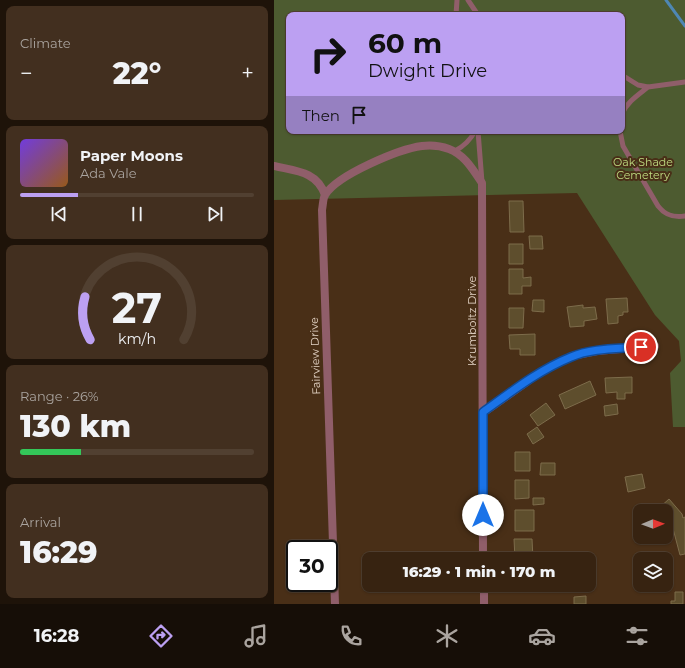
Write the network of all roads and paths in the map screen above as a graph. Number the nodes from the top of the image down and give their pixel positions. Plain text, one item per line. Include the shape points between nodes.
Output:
1 (457, 0) edge
2 (468, 0) edge
3 (456, 12) edge
4 (476, 12) edge
5 (625, 77) edge
6 (685, 82) edge
7 (648, 87) junction
8 (625, 108) edge
9 (474, 134) edge
10 (476, 134) edge
11 (621, 134) edge
12 (455, 151) junction
13 (274, 166) edge
14 (482, 183) junction
15 (325, 195) junction
16 (685, 216) edge
17 (655, 346) dead end
18 (483, 412) junction
19 (484, 552) edge
20 (484, 592) edge
21 (335, 604) edge
22 (484, 604) edge

1 - 3 lane
2 - 4 lane
5 - 7 lane via 638,85
6 - 7 lane
7 - 8 lane
9 - 12 lane via 464,147
10 - 14 lane
11 - 16 lane via 623,146 662,212 669,216
12 - 14 street via 465,159
12 - 15 street via 428,145 382,157 351,173
13 - 15 street via 310,175 322,186
14 - 18 street, Krumboltz Drive
15 - 21 street, Fairview Drive via 322,210
17 - 18 street via 572,356 538,374
18 - 19 street, Krumboltz Drive
20 - 22 street

